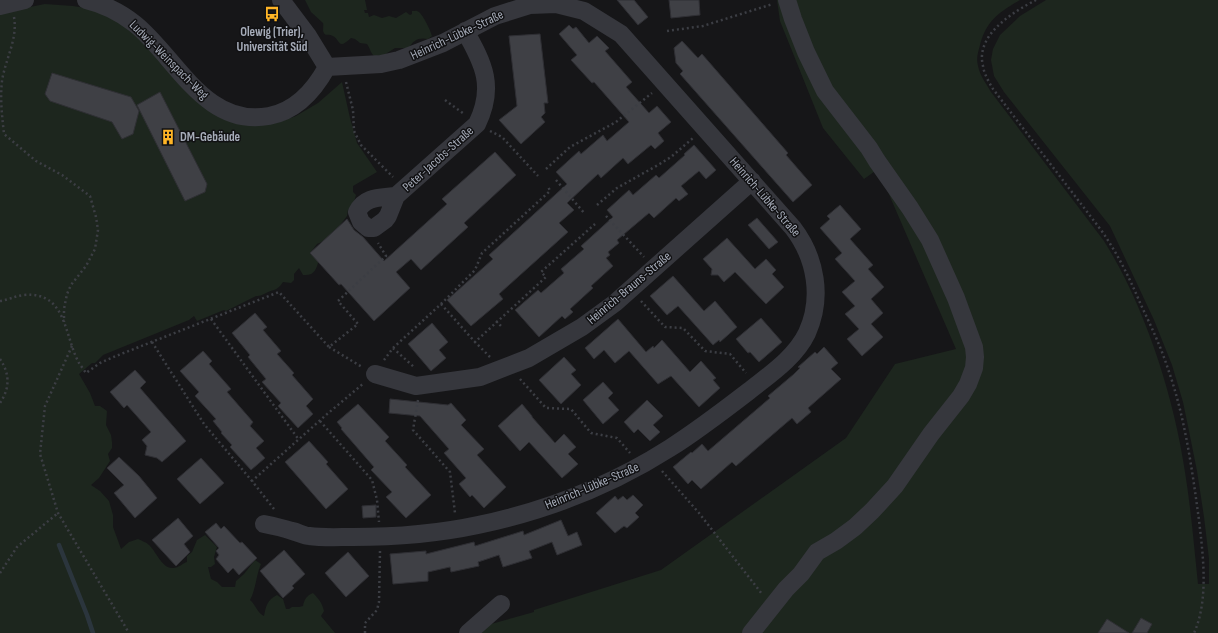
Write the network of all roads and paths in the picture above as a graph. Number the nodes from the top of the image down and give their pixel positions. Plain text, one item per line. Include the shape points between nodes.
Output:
1 (86, 0) edge
2 (281, 0) edge
3 (1036, 0) edge
4 (780, 2) edge
5 (12, 3) edge
6 (465, 31) junction
7 (667, 31) dead end
8 (347, 66) junction
9 (327, 67) junction
10 (649, 95) dead end
11 (445, 100) dead end
12 (477, 124) junction
13 (4, 134) junction
14 (0, 138) edge
15 (691, 140) dead end
16 (546, 169) dead end
17 (538, 176) dead end
18 (556, 180) dead end
19 (752, 181) junction
20 (548, 186) dead end
21 (401, 193) junction
22 (597, 205) dead end
23 (585, 214) dead end
24 (606, 216) dead end
25 (595, 224) dead end
26 (368, 228) junction
27 (636, 248) dead end
28 (630, 289) junction
29 (1, 301) edge
30 (0, 304) edge
31 (441, 304) junction
32 (211, 319) junction
33 (496, 321) junction
34 (64, 322) junction
35 (501, 326) dead end
36 (152, 342) junction
37 (475, 342) junction
38 (72, 346) junction
39 (329, 347) junction
40 (0, 359) edge
41 (505, 368) junction
42 (375, 374) junction
43 (757, 385) junction
44 (416, 386) junction
45 (0, 403) edge
46 (320, 421) junction
47 (299, 440) junction
48 (627, 449) dead end
49 (669, 479) dead end
50 (252, 482) junction
51 (452, 494) dead end
52 (262, 495) dead end
53 (58, 513) junction
54 (379, 518) dead end
55 (264, 524) dead end
56 (380, 557) dead end
57 (0, 573) edge
58 (761, 592) dead end
59 (501, 604) dead end
60 (129, 633) edge
61 (365, 633) edge
62 (468, 633) edge
63 (751, 633) edge
64 (1194, 633) edge

1 - 9 street, Ludwig-Weinspach-Weg via 108,8 134,24 192,86 214,105 243,117 258,118 285,112 302,100 319,82
2 - 9 street
3 - 64 path via 1016,11 995,29 983,50 982,65 993,89 1116,252 1168,369 1185,434 1203,551 1202,608
4 - 7 path via 703,26
4 - 63 street via 793,19 825,91 869,148 930,240 956,298 974,347 975,357 974,368 961,396 888,495 855,527 836,542 817,552
5 - 13 path via 16,28 1,83
6 - 8 street, Heinrich-Lübke-Straße via 443,43 399,60
6 - 12 street, Peter-Jacobs-Straße via 475,48 485,77 486,102
6 - 19 street, Heinrich-Lübke-Straße via 495,16 530,5 556,4 584,10 621,34
8 - 9 street, Heinrich-Lübke-Straße
8 - 21 path via 346,83 354,131 361,145
10 - 16 path via 616,122 570,147
11 - 12 path
12 - 17 path via 502,137
12 - 21 street, Peter-Jacobs-Straße
13 - 14 path
13 - 34 path via 36,161 62,175 90,196 98,230 95,249 67,294
15 - 22 path via 671,157 616,188
18 - 23 path
19 - 28 street, Heinrich-Brauns-Straße
19 - 43 street, Heinrich-Lübke-Straße via 800,238 810,258 816,284 815,302 801,343
20 - 31 path via 550,191 482,253 475,270
21 - 26 street, Peter-Jacobs-Straße via 385,220 374,228
21 - 26 street, Peter-Jacobs-Straße via 367,201 359,208 358,217
24 - 27 path
25 - 33 path via 541,272 546,278
26 - 39 path via 386,256 338,301 358,324
28 - 41 street, Heinrich-Brauns-Straße via 571,334 529,358
28 - 43 path via 665,327 683,328 705,350 730,354
29 - 30 path
29 - 34 path via 25,295 43,297 53,303
31 - 37 path
31 - 42 path via 393,348
32 - 36 path
32 - 39 path via 279,292
32 - 47 path
33 - 35 path
33 - 37 path
34 - 38 path
36 - 38 path via 106,361 86,373 79,364
36 - 50 path via 204,424
37 - 41 path
38 - 53 path via 45,406 40,454
39 - 42 path
40 - 45 path via 6,368 8,382
41 - 44 street, Heinrich-Brauns-Straße via 480,377
41 - 48 path via 546,408 571,409 591,433 617,438
42 - 44 street, Heinrich-Brauns-Straße
42 - 46 path
43 - 55 street, Heinrich-Lübke-Straße via 712,420 621,476 546,507 497,521 438,532 372,537 308,536
44 - 51 path via 418,399 413,430 450,472
46 - 47 path
46 - 54 path via 372,480
47 - 50 path
49 - 58 path
50 - 52 path
53 - 57 path via 17,547
53 - 60 path
56 - 61 path via 379,602 377,610 365,623
59 - 62 street

